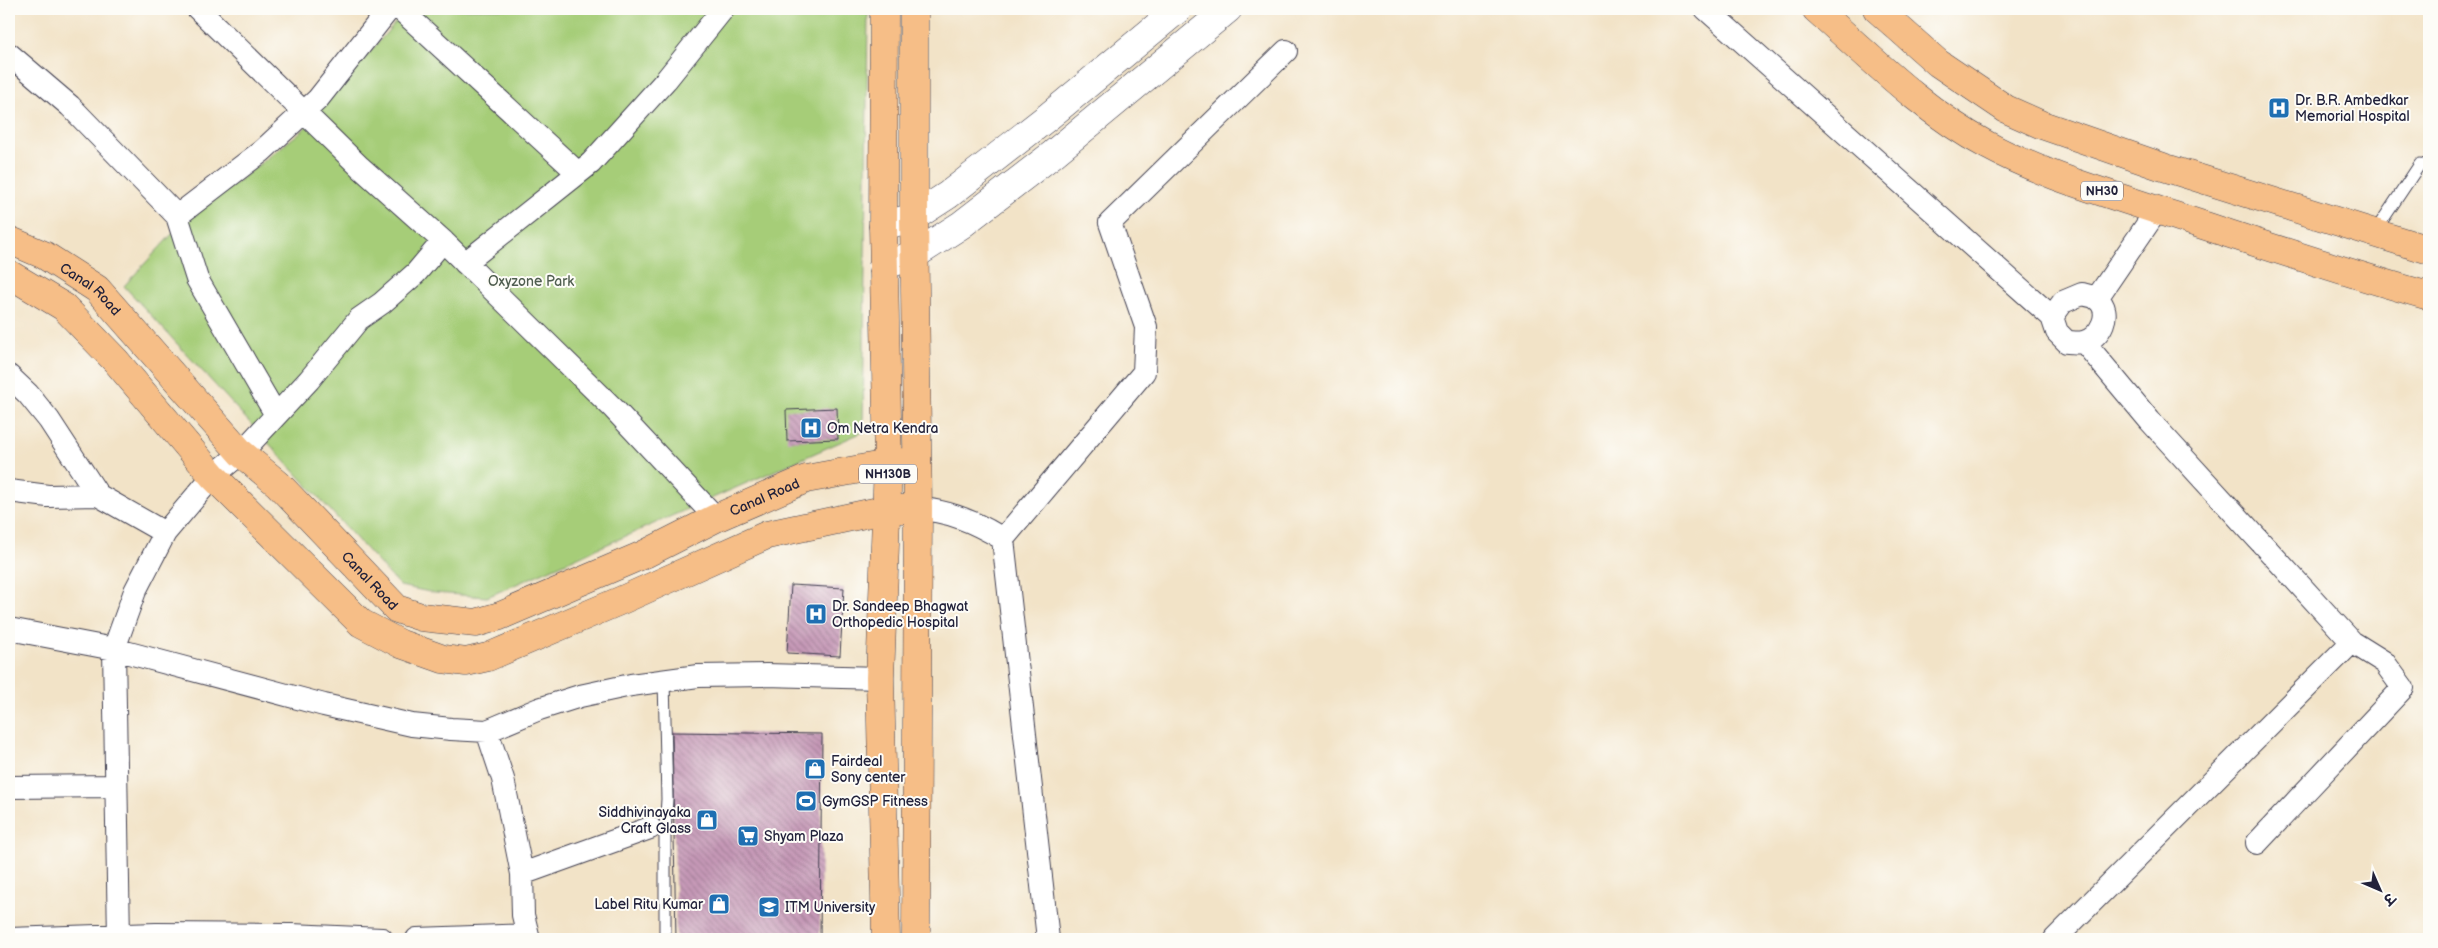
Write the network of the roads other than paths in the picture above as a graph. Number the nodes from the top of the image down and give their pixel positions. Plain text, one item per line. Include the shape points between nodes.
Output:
1 (198, 9) edge
2 (389, 9) edge
3 (400, 9) edge
4 (723, 9) edge
5 (884, 9) edge
6 (914, 9) edge
7 (1178, 9) edge
8 (1228, 9) edge
9 (1706, 9) edge
10 (1816, 9) edge
11 (1877, 9) edge
12 (1286, 51) dead end
13 (9, 54) edge
14 (303, 112) junction
15 (2420, 164) dead end
16 (578, 173) junction
17 (2157, 210) junction
18 (177, 216) junction
19 (914, 217) junction
20 (883, 226) junction
21 (2374, 233) junction
22 (9, 240) edge
23 (443, 241) junction
24 (2429, 250) edge
25 (916, 254) junction
26 (465, 263) junction
27 (883, 266) junction
28 (9, 274) edge
29 (2429, 296) edge
30 (2097, 298) junction
31 (2052, 317) junction
32 (2084, 342) junction
33 (9, 376) edge
34 (276, 415) junction
35 (241, 453) junction
36 (917, 461) junction
37 (888, 464) junction
38 (213, 476) junction
39 (9, 491) edge
40 (98, 495) junction
41 (888, 509) junction
42 (918, 509) junction
43 (716, 518) junction
44 (165, 533) junction
45 (1003, 540) junction
46 (9, 629) edge
47 (2352, 642) junction
48 (114, 649) junction
49 (880, 678) junction
50 (664, 682) junction
51 (487, 731) junction
52 (115, 786) junction
53 (9, 787) edge
54 (650, 828) dead end
55 (2257, 843) dead end
56 (522, 874) junction
57 (529, 937) edge
58 (119, 938) edge
59 (9, 939) edge
60 (382, 939) edge
61 (417, 939) edge
62 (665, 939) edge
63 (886, 939) edge
64 (916, 939) edge
65 (1048, 939) edge
66 (2055, 939) edge

1 - 14 street
2 - 14 street via 318,99
3 - 16 street
4 - 16 street via 666,80 591,163
5 - 20 main road, NH130B
6 - 19 main road, NH130B
7 - 19 street via 948,196
8 - 25 street via 1002,194
9 - 31 street
10 - 17 main road, NH30 via 1913,94 1986,145 2025,163
11 - 21 main road via 1938,63 2006,109 2042,125 2163,167
12 - 45 street via 1110,223 1146,327 1144,372
13 - 18 street via 70,106
14 - 18 street via 262,151
14 - 23 street
15 - 21 lane
16 - 26 street
17 - 29 main road, NH30 via 2348,274
17 - 30 street
18 - 34 street via 197,279
19 - 20 street
19 - 25 main road, NH130B
20 - 27 main road, NH130B
21 - 24 main road
22 - 35 main road, Canal Road via 44,255 97,289
23 - 26 street
23 - 34 street via 416,273 359,319
25 - 27 street
25 - 36 main road, NH130B
26 - 43 street via 614,409
27 - 37 main road, NH130B
28 - 38 main road via 64,307 116,361
30 - 31 street via 2082,294 2063,302
30 - 32 street via 2104,308 2104,320 2100,331
31 - 32 street via 2057,332 2067,342
32 - 47 street via 2150,421
33 - 40 street via 49,420
34 - 35 street
35 - 38 street
35 - 43 main road, Canal Road via 278,484 397,609 421,617 476,623 500,616 645,554
36 - 37 main road, Canal Road
36 - 42 main road, NH130B
37 - 41 main road, NH130B
37 - 43 main road, Canal Road via 806,479
38 - 41 main road via 361,623 401,644 443,659 466,662 527,641 767,534
38 - 44 street
39 - 40 street via 48,496
40 - 44 street
41 - 42 main road
41 - 49 main road, NH130B
42 - 45 street via 939,510 981,525
42 - 64 main road, NH130B
44 - 48 street via 135,591
45 - 65 street
46 - 48 street
47 - 55 street via 2384,662 2403,688
47 - 66 street
48 - 51 street via 219,679 412,724
48 - 52 street
49 - 50 street via 698,676
49 - 63 main road, NH130B
50 - 51 street via 580,696
50 - 62 lane via 667,799
51 - 56 street via 503,779
52 - 53 street
52 - 58 street
54 - 56 street
56 - 57 street via 523,915
57 - 61 street
58 - 59 street
58 - 60 street via 156,934

